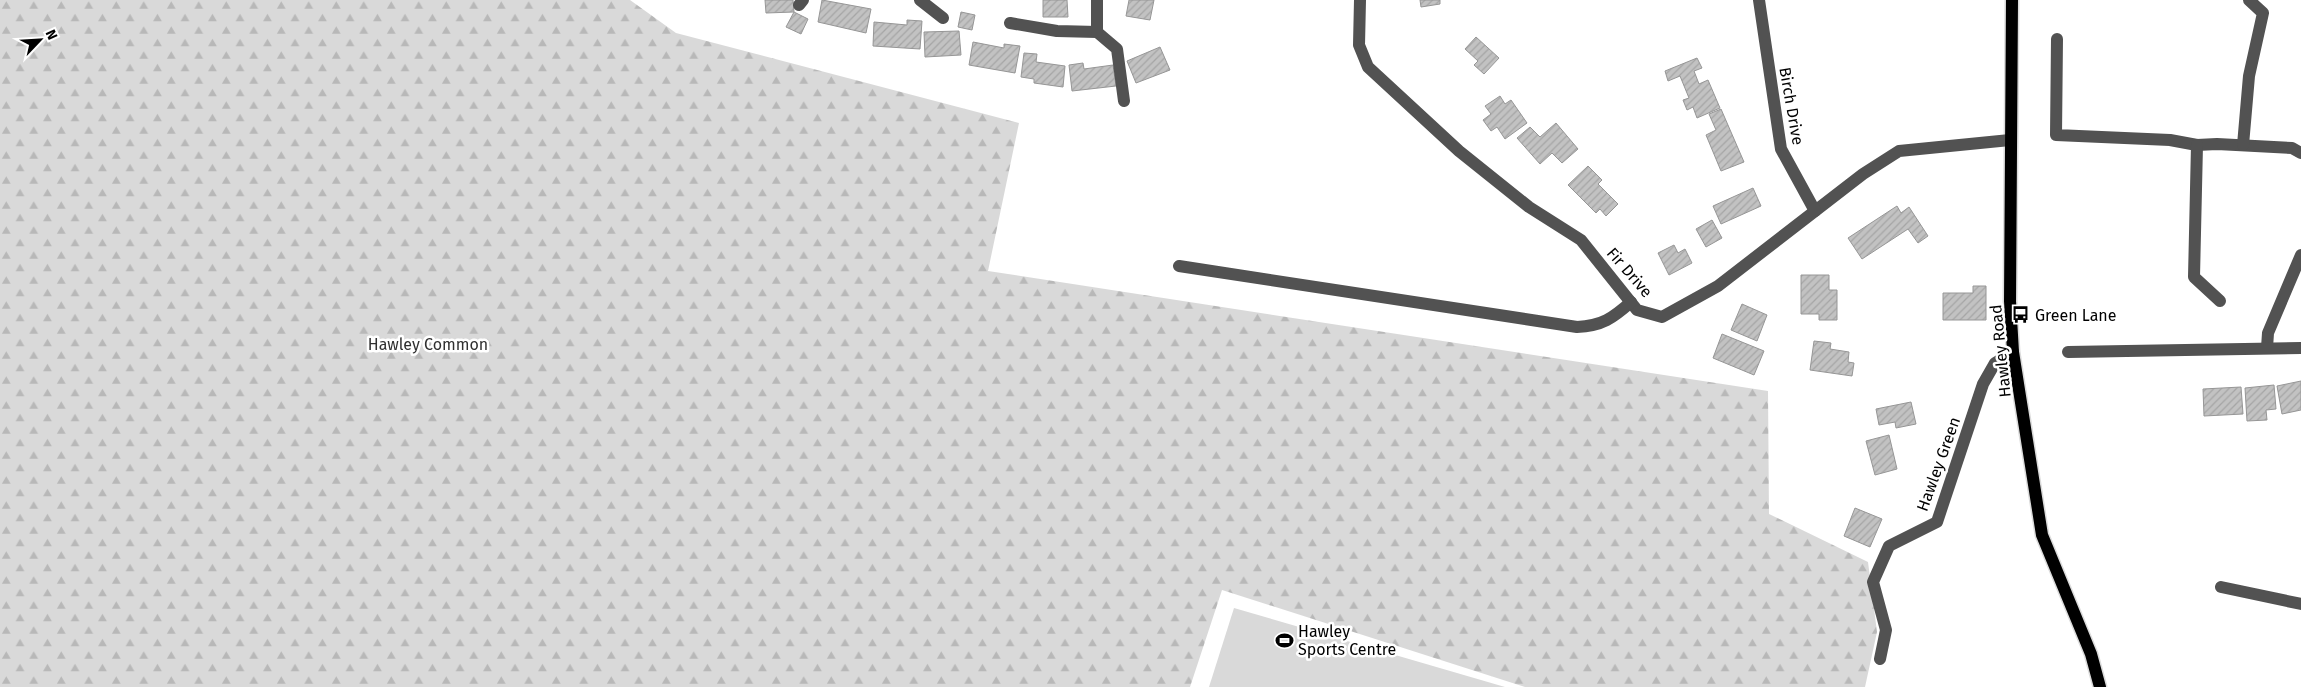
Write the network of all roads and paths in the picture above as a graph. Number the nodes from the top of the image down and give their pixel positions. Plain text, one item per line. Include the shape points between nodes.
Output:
1 (920, 0) edge
2 (1097, 0) edge
3 (1360, 0) edge
4 (1759, 0) edge
5 (2012, 0) edge
6 (2249, 0) edge
7 (943, 18) dead end
8 (1010, 23) dead end
9 (1097, 32) junction
10 (2057, 39) dead end
11 (1124, 101) dead end
12 (2010, 140) junction
13 (2197, 145) junction
14 (2243, 145) junction
15 (2301, 153) edge
16 (1816, 211) junction
17 (2301, 254) edge
18 (1179, 266) dead end
19 (2220, 301) dead end
20 (1631, 302) junction
21 (2267, 348) junction
22 (2301, 348) edge
23 (2013, 352) junction
24 (2068, 352) dead end
25 (2221, 587) dead end
26 (2301, 604) edge
27 (1880, 659) dead end
28 (2100, 687) edge

1 - 7 street
2 - 9 street
3 - 20 street, Fir Drive via 1359,45 1368,67 1459,151 1529,207 1581,240
4 - 16 street, Birch Drive via 1781,150
5 - 12 main road, Hawley Road
6 - 14 street via 2264,12 2249,76
8 - 9 street via 1057,31
9 - 11 street via 1117,49
10 - 13 street via 2056,135 2170,140
12 - 16 street, Fir Drive via 1899,151
12 - 23 main road, Hawley Road
13 - 14 street
13 - 19 street via 2194,277
14 - 15 street via 2292,148
16 - 20 street, Fir Drive via 1718,286 1662,317 1637,310
17 - 21 street via 2268,333
18 - 20 street via 1577,327 1594,326 1608,320
21 - 22 street
21 - 24 street
23 - 27 street, Hawley Green via 1995,363 1983,384 1937,522 1889,546 1873,582 1886,630
23 - 28 main road, Hawley Road via 2042,534 2091,654
25 - 26 street

